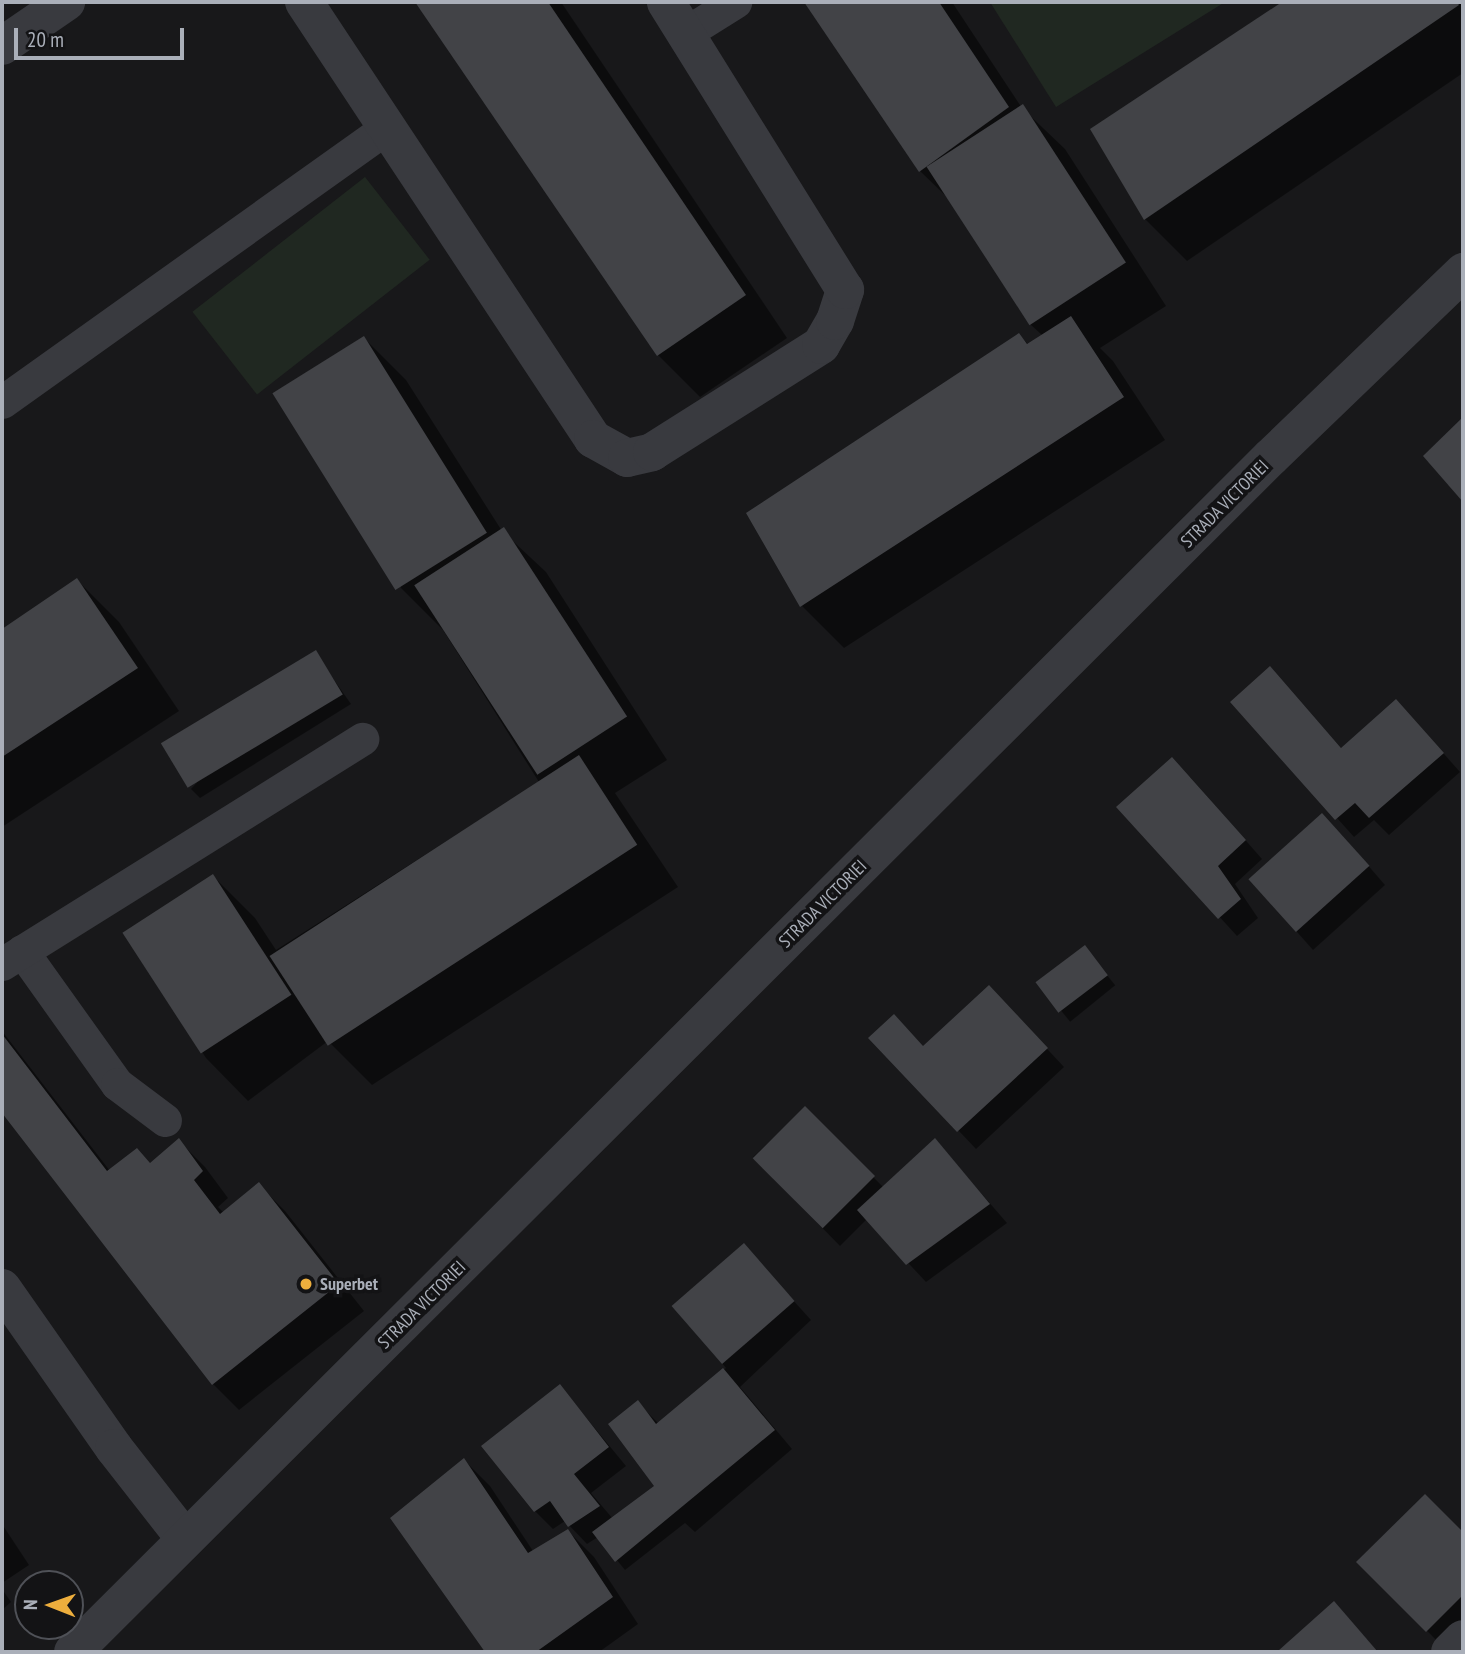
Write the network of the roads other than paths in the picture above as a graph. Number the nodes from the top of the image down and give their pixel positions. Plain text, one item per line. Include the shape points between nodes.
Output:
1 (66, 2) edge
2 (304, 2) edge
3 (666, 2) edge
4 (735, 2) edge
5 (687, 32) junction
6 (2, 46) edge
7 (387, 127) junction
8 (1463, 272) edge
9 (2, 402) edge
10 (362, 739) dead end
11 (12, 958) edge
12 (165, 1120) dead end
13 (2, 1288) edge
14 (185, 1539) junction
15 (1463, 1639) edge
16 (73, 1652) edge
17 (1450, 1652) edge

1 - 6 street
2 - 7 street
3 - 5 street
4 - 5 lane
5 - 7 street via 845,290 821,345 652,452 627,458 593,439
7 - 9 lane
8 - 14 street, STRADA VICTORIEI
10 - 11 lane
11 - 12 lane via 117,1084
13 - 14 street via 114,1448
14 - 16 street, STRADA VICTORIEI
15 - 17 street

